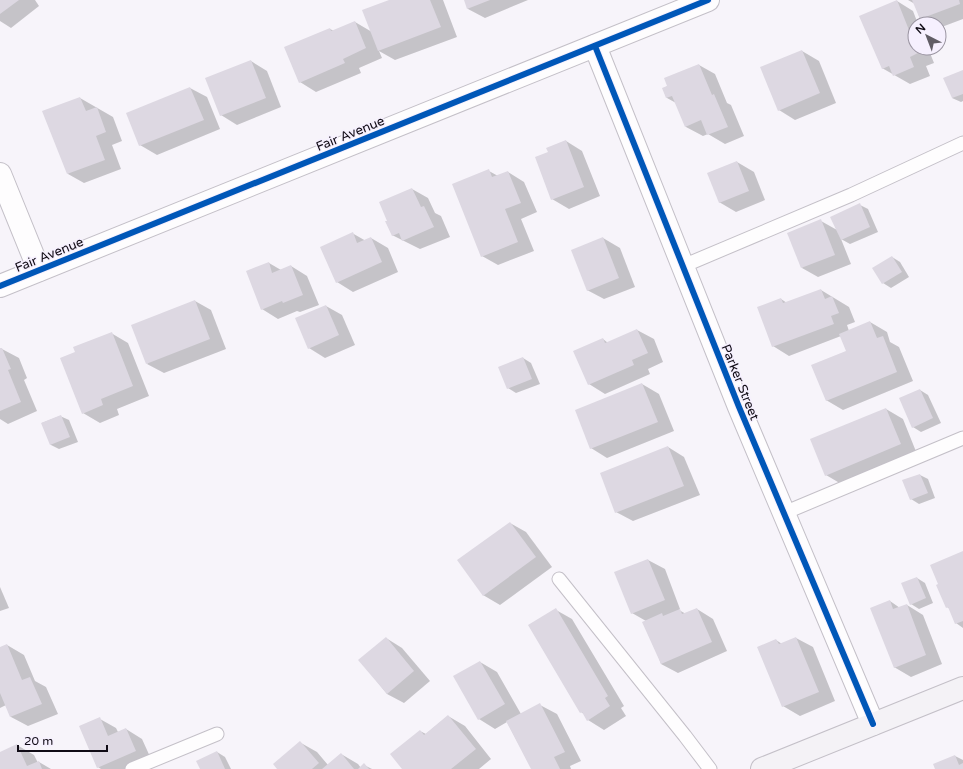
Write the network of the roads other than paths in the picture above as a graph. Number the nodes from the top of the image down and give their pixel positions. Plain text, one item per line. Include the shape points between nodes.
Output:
1 (708, 0) edge
2 (595, 46) junction
3 (963, 143) edge
4 (0, 174) edge
5 (683, 266) junction
6 (39, 270) junction
7 (0, 286) edge
8 (963, 438) edge
9 (784, 513) junction
10 (559, 579) dead end
11 (963, 688) edge
12 (873, 724) junction
13 (217, 734) dead end
14 (132, 769) edge
15 (710, 769) edge
16 (762, 769) edge

1 - 2 street, Fair Avenue
2 - 5 street, Parker Street
2 - 6 street, Fair Avenue
3 - 5 lane via 851,195
4 - 6 street
5 - 9 street, Parker Street
6 - 7 street, Fair Avenue
8 - 9 lane
9 - 12 street, Parker Street
10 - 15 lane
11 - 12 main road
12 - 16 main road
13 - 14 lane

